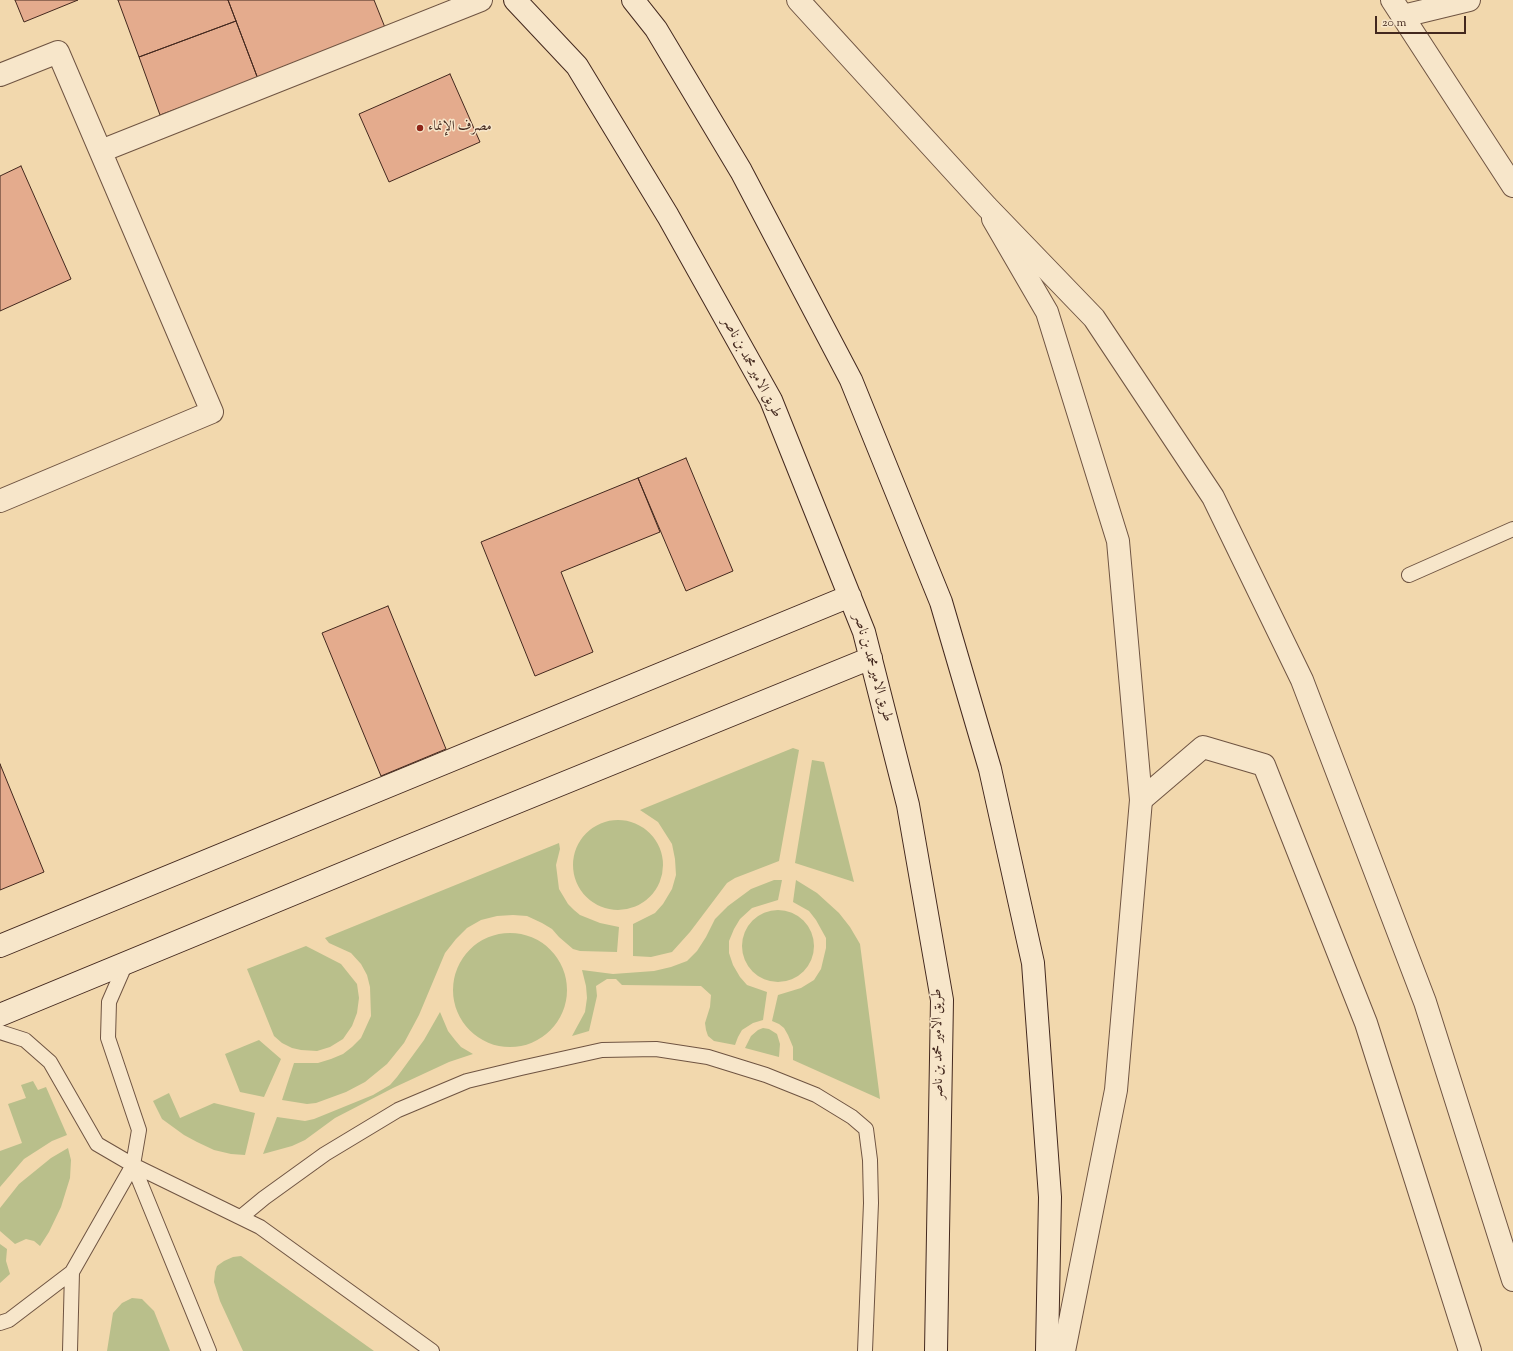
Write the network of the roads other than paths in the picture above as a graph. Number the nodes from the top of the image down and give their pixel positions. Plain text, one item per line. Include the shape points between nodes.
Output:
1 (481, 0) edge
2 (515, 0) edge
3 (633, 0) edge
4 (798, 0) edge
5 (1469, 0) edge
6 (1398, 8) edge
7 (0, 75) edge
8 (101, 151) junction
9 (1513, 186) edge
10 (987, 208) junction
11 (0, 500) edge
12 (1513, 530) edge
13 (1409, 575) dead end
14 (850, 596) junction
15 (871, 658) junction
16 (1141, 800) junction
17 (0, 946) edge
18 (126, 963) junction
19 (0, 1015) edge
20 (0, 1032) edge
21 (133, 1164) junction
22 (241, 1217) junction
23 (72, 1272) junction
24 (1513, 1280) edge
25 (0, 1323) edge
26 (70, 1351) edge
27 (209, 1351) edge
28 (432, 1351) edge
29 (865, 1351) edge
30 (936, 1351) edge
31 (1047, 1351) edge
32 (1064, 1351) edge
33 (1470, 1351) edge

1 - 8 street
2 - 14 street, طريق الامير محمد بن ناصر via 576,66 668,216 771,400
3 - 31 street via 656,29 741,171 851,380 941,602 990,769 1032,963 1050,1197
4 - 10 street
5 - 6 street
6 - 9 street
7 - 8 street via 58,52
8 - 11 street via 212,412
10 - 16 street via 1047,312 1118,541
10 - 24 street via 1094,318 1213,497 1304,687 1425,1002
12 - 13 lane
14 - 15 street, طريق الامير محمد بن ناصر
14 - 17 street
15 - 18 street
15 - 30 street, طريق الامير محمد بن ناصر via 908,805 942,1000
16 - 32 street via 1116,1090
16 - 33 street via 1203,747 1264,765 1366,1023
18 - 19 street
18 - 21 lane via 109,1002 108,1038 139,1130
20 - 21 lane via 25,1040 50,1062 97,1144
21 - 22 lane
21 - 23 lane
21 - 27 lane
22 - 28 lane via 260,1227
22 - 29 lane via 325,1154 398,1110 467,1081 602,1050 656,1049 708,1057 766,1075 816,1096 852,1117 866,1129 871,1203
23 - 25 lane via 9,1320
23 - 26 lane

